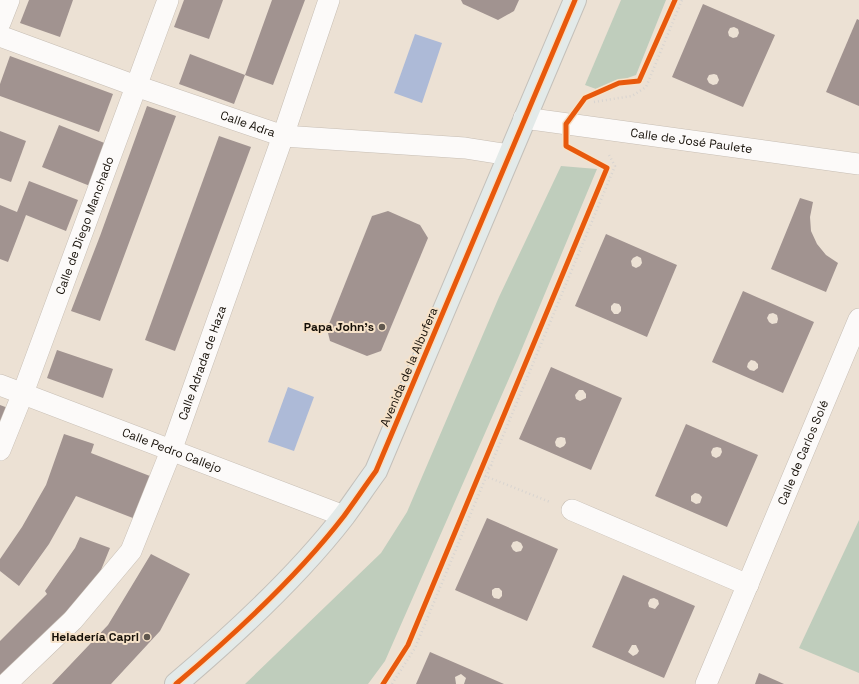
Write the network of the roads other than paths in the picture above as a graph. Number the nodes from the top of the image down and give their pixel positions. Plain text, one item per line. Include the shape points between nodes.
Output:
1 (9, 0) edge
2 (168, 0) edge
3 (329, 0) edge
4 (575, 0) edge
5 (0, 23) edge
6 (0, 36) edge
7 (136, 86) junction
8 (524, 118) junction
9 (283, 136) junction
10 (509, 155) junction
11 (859, 164) edge
12 (859, 319) edge
13 (0, 385) edge
14 (23, 393) junction
15 (0, 450) edge
16 (171, 450) junction
17 (572, 510) road end
18 (344, 516) junction
19 (748, 586) junction
20 (211, 654) junction
21 (6, 684) edge
22 (176, 684) edge
23 (190, 684) edge
24 (706, 684) edge

1 - 5 street
2 - 7 street, Calle de Diego Manchado
3 - 9 street, Calle Adrada de Haza
4 - 8 main road, Avenida de la Albufera
6 - 7 street, Calle Adra
7 - 9 street, Calle Adra
7 - 14 street, Calle de Diego Manchado
8 - 10 main road, Avenida de la Albufera
8 - 11 street, Calle de José Paulete
9 - 10 street, Calle Adra via 465,148
9 - 16 street, Calle Adrada de Haza
10 - 18 main road, Avenida de la Albufera via 376,471
12 - 19 street, Calle de Carlos Solé
13 - 14 street, Calle Pedro Callejo
14 - 15 street, Calle de Diego Manchado
14 - 16 street, Calle Pedro Callejo
16 - 18 street, Calle Pedro Callejo
16 - 21 street, Calle Adrada de Haza via 131,551 73,620
17 - 19 street
18 - 20 main road, Avenida de la Albufera via 285,582
19 - 24 street, Calle de Carlos Solé
20 - 22 main road, Avenida de la Albufera
20 - 23 main road, Avenida de la Albufera

